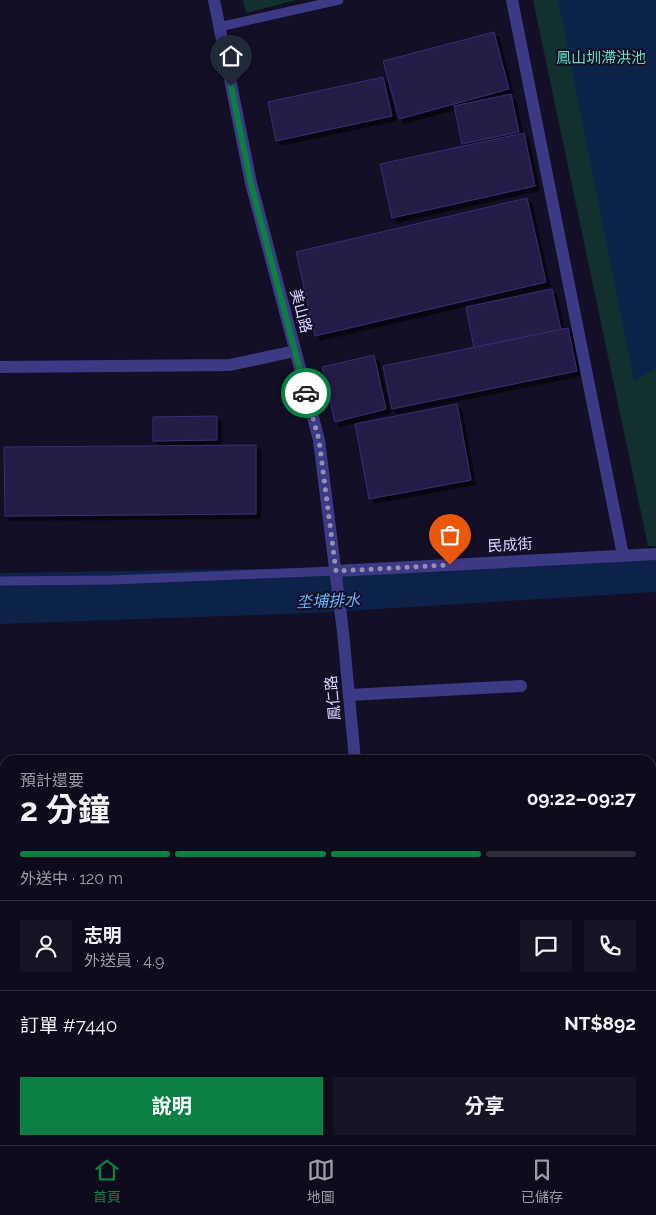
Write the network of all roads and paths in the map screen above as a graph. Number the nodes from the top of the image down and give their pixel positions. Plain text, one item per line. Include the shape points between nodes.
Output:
1 (214, 0) edge
2 (339, 0) edge
3 (512, 0) edge
4 (219, 27) junction
5 (295, 351) junction
6 (0, 367) edge
7 (656, 554) edge
8 (623, 556) junction
9 (336, 575) junction
10 (0, 581) edge
11 (343, 632) joint
12 (521, 686) dead end
13 (349, 695) junction
14 (355, 755) edge

1 - 4 street, 美山路
2 - 4 lane
3 - 8 street
4 - 5 street, 美山路 via 251,184
5 - 6 street via 230,365
5 - 9 street, 美山路 via 319,440
7 - 8 street, 民成街
8 - 9 street, 民成街
9 - 10 lane
9 - 11 street, 美山路
11 - 13 street, 鳳仁路
12 - 13 street
13 - 14 street, 鳳仁路

